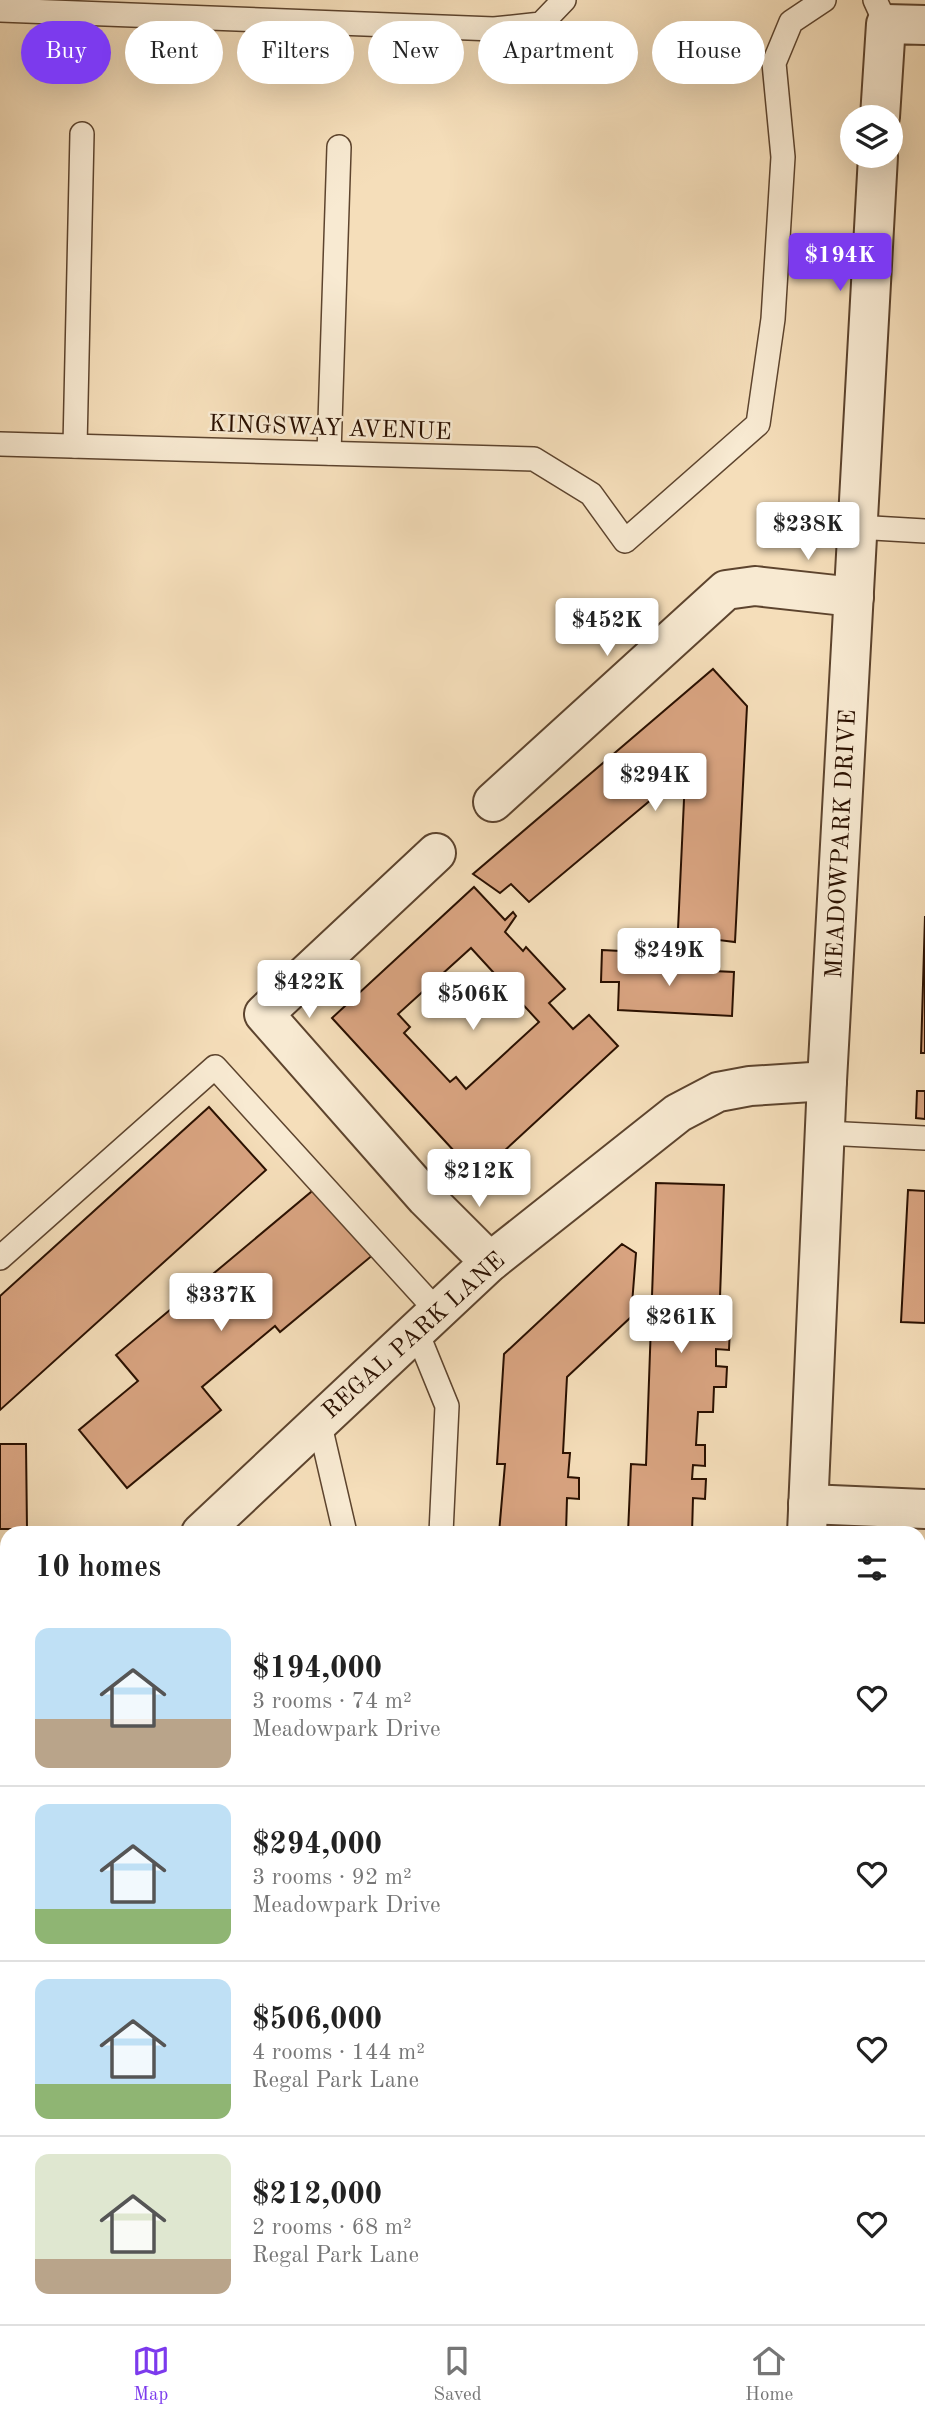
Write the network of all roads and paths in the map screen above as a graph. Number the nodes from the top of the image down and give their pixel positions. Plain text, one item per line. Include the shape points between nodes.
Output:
1 (564, 0) edge
2 (824, 0) edge
3 (0, 10) edge
4 (881, 12) edge
5 (925, 25) edge
6 (880, 105) edge
7 (82, 134) dead end
8 (339, 147) dead end
9 (877, 168) edge
10 (0, 444) edge
11 (75, 446) junction
12 (329, 453) junction
13 (856, 527) junction
14 (925, 531) edge
15 (854, 597) junction
16 (493, 802) dead end
17 (436, 853) dead end
18 (827, 1081) junction
19 (825, 1133) junction
20 (925, 1138) edge
21 (0, 1258) edge
22 (490, 1262) junction
23 (427, 1320) junction
24 (319, 1421) junction
25 (925, 1510) edge
26 (808, 1519) edge
27 (208, 1526) edge
28 (344, 1526) edge
29 (441, 1526) edge

1 - 3 lane via 541,24 494,29
2 - 12 lane, KINGSWAY AVENUE via 791,22 774,63 783,157 773,319 758,424 625,541 591,494 534,459
4 - 5 street
4 - 6 street
7 - 11 lane
8 - 12 lane
9 - 13 street, MEADOWPARK DRIVE
10 - 11 lane, KINGSWAY AVENUE
11 - 12 lane, KINGSWAY AVENUE
13 - 14 lane
13 - 15 street, MEADOWPARK DRIVE
15 - 16 street via 755,586 726,590
15 - 18 street, MEADOWPARK DRIVE
17 - 22 street via 264,1014 426,1198
18 - 19 street, MEADOWPARK DRIVE
18 - 22 street, REGAL PARK LANE via 718,1092 678,1113
19 - 20 lane
19 - 26 street, MEADOWPARK DRIVE
21 - 23 lane via 215,1067
22 - 23 street, REGAL PARK LANE
23 - 24 street, REGAL PARK LANE
23 - 29 lane via 447,1406
24 - 27 street, REGAL PARK LANE
24 - 28 lane
25 - 26 street

